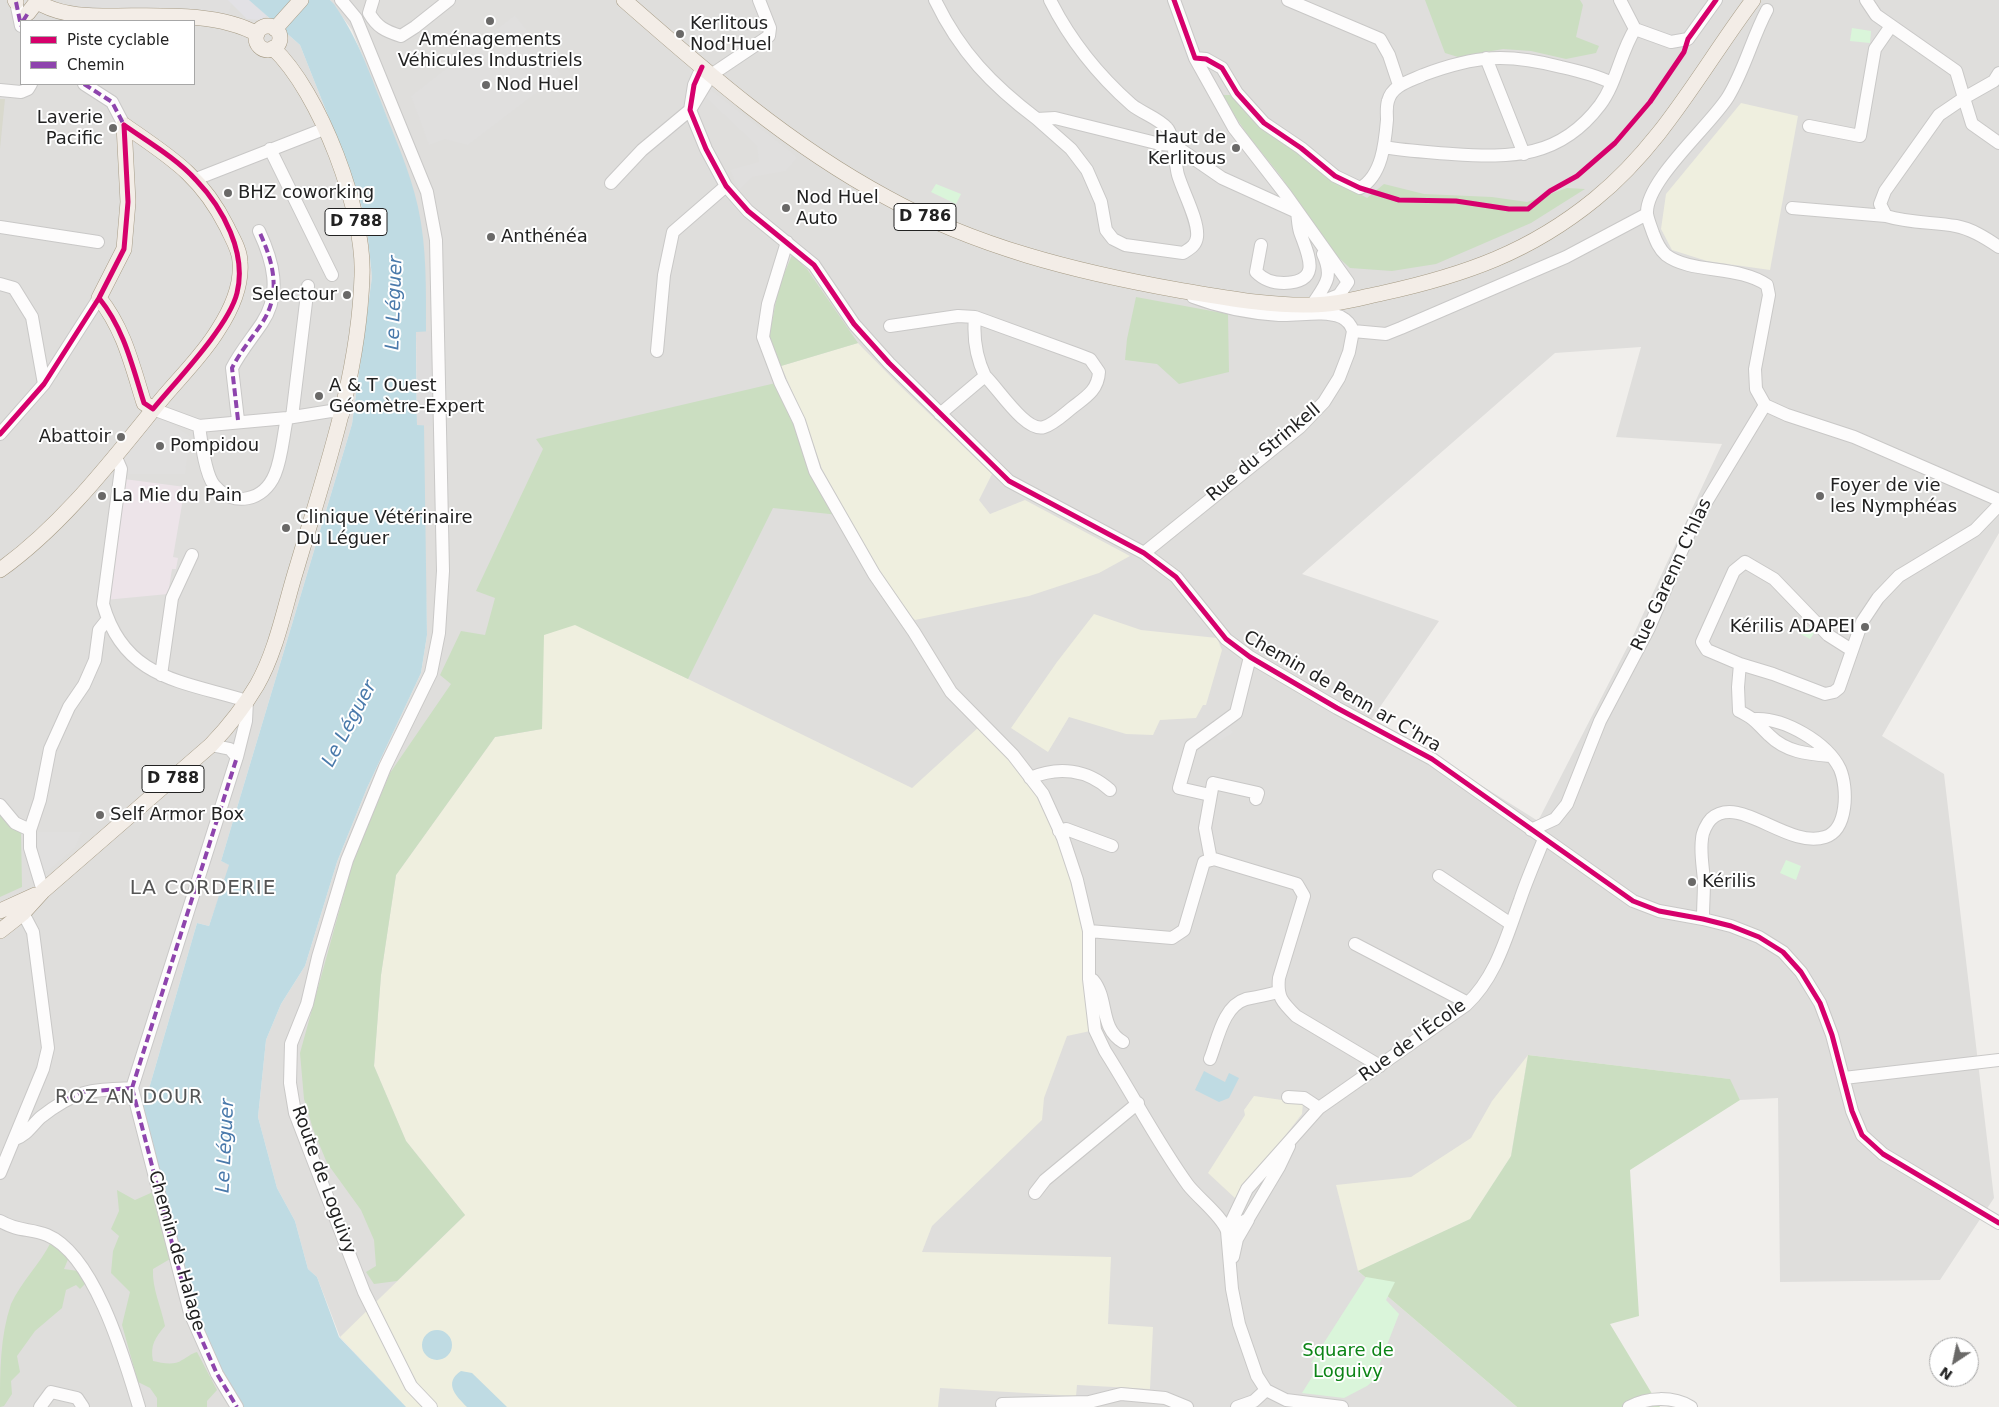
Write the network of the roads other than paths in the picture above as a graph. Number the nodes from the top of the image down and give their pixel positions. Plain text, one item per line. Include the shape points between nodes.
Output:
1 (301, 0) edge
2 (341, 0) edge
3 (374, 0) edge
4 (448, 0) edge
5 (759, 0) edge
6 (935, 0) edge
7 (1050, 0) edge
8 (1174, 0) edge
9 (1288, 0) edge
10 (1620, 0) edge
11 (1716, 0) edge
12 (1753, 0) edge
13 (1866, 0) edge
14 (626, 1) edge
15 (31, 9) edge
16 (1767, 10) dead end
17 (1891, 26) junction
18 (276, 28) junction
19 (1635, 29) junction
20 (257, 34) junction
21 (273, 48) junction
22 (1195, 58) junction
23 (1486, 58) junction
24 (707, 71) junction
25 (1999, 73) edge
26 (1612, 83) junction
27 (30, 85) edge
28 (86, 85) edge
29 (1399, 85) junction
30 (0, 90) edge
31 (1964, 98) junction
32 (690, 110) junction
33 (1037, 120) junction
34 (124, 125) junction
35 (1809, 126) dead end
36 (324, 129) junction
37 (1999, 143) edge
38 (1174, 145) junction
39 (1384, 147) junction
40 (270, 149) junction
41 (1524, 154) junction
42 (196, 179) junction
43 (610, 183) dead end
44 (726, 186) junction
45 (1792, 208) dead end
46 (1297, 212) junction
47 (1647, 214) junction
48 (1886, 216) junction
49 (0, 227) edge
50 (259, 231) dead end
51 (1318, 241) junction
52 (98, 242) dead end
53 (787, 242) junction
54 (1261, 245) dead end
55 (1999, 247) edge
56 (332, 275) dead end
57 (1348, 282) junction
58 (0, 284) edge
59 (308, 286) dead end
60 (1172, 289) junction
61 (1365, 297) junction
62 (99, 298) junction
63 (1312, 305) junction
64 (975, 317) junction
65 (890, 326) dead end
66 (1353, 331) junction
67 (657, 351) dead end
68 (985, 376) junction
69 (44, 384) junction
70 (1765, 405) junction
71 (154, 409) junction
72 (342, 414) junction
73 (940, 414) junction
74 (290, 417) junction
75 (238, 420) junction
76 (199, 426) junction
77 (0, 434) edge
78 (115, 455) junction
79 (1977, 490) junction
80 (1999, 500) edge
81 (1995, 509) edge
82 (1144, 553) junction
83 (192, 555) dead end
84 (0, 570) edge
85 (107, 620) junction
86 (1850, 649) junction
87 (1250, 657) junction
88 (1740, 664) junction
89 (161, 675) junction
90 (247, 701) junction
91 (1756, 719) junction
92 (211, 745) junction
93 (1830, 756) junction
94 (238, 757) junction
95 (1030, 778) junction
96 (1110, 790) dead end
97 (1210, 795) junction
98 (1256, 799) dead end
99 (0, 805) edge
100 (30, 830) junction
101 (1059, 830) junction
102 (1531, 830) junction
103 (1544, 839) junction
104 (1112, 846) dead end
105 (1207, 861) junction
106 (1439, 876) dead end
107 (43, 891) junction
108 (0, 911) edge
109 (23, 913) junction
110 (1703, 919) junction
111 (1511, 924) junction
112 (1, 931) edge
113 (1089, 931) junction
114 (1355, 944) dead end
115 (1088, 979) junction
116 (1278, 992) junction
117 (1468, 1003) junction
118 (1123, 1042) dead end
119 (1210, 1059) dead end
120 (1999, 1060) edge
121 (1380, 1066) junction
122 (1844, 1078) junction
123 (132, 1088) junction
124 (1288, 1096) dead end
125 (1138, 1103) junction
126 (1319, 1108) junction
127 (15, 1139) junction
128 (1291, 1142) junction
129 (0, 1173) edge
130 (1036, 1193) dead end
131 (1248, 1219) junction
132 (0, 1221) edge
133 (1999, 1224) edge
134 (1227, 1231) junction
135 (1232, 1290) junction
136 (1266, 1390) junction
137 (1002, 1404) dead end
138 (1334, 1406) edge
139 (40, 1407) edge
140 (83, 1407) edge
141 (139, 1407) edge
142 (237, 1407) edge
143 (431, 1407) edge
144 (1187, 1407) edge
145 (1237, 1407) edge
146 (1628, 1407) edge
147 (1691, 1407) edge

1 - 18 main road
2 - 143 street, Route de Loguivy via 356,18 427,192 436,240 443,570 439,633 431,673 384,767 346,860 307,1004 290,1044 290,1083 295,1113 364,1292 411,1386
3 - 4 street via 370,13 384,31 401,36
5 - 24 street via 770,28 768,36
6 - 33 street via 964,51 994,84
7 - 38 street via 1063,25 1092,65 1138,110 1167,128
8 - 22 street
9 - 29 street via 1380,39
10 - 19 street
11 - 19 street via 1688,39 1671,42
12 - 61 main road, D 786 via 1660,133 1596,198 1527,245 1484,266 1437,282
13 - 17 street via 1876,15
14 - 24 main road, D 786
15 - 20 main road via 88,16 214,20
16 - 47 street via 1728,97 1662,177 1654,190
17 - 31 street via 1956,71
17 - 35 street via 1875,49 1860,136
18 - 20 main road via 264,27
18 - 21 main road via 278,44
19 - 26 street
20 - 21 main road via 257,42 262,48
21 - 36 main road, D 788 via 305,87
22 - 39 street via 1206,59 1222,68 1237,93 1264,123 1335,176 1360,188 1374,176
22 - 46 street via 1234,128
23 - 26 street via 1531,59 1598,76
23 - 29 street via 1458,63
23 - 41 street
24 - 32 street
24 - 60 main road, D 786 via 843,173 927,218 1021,254 1078,270
25 - 31 street via 1994,81
26 - 41 street via 1601,104 1573,133 1550,146
27 - 30 street via 20,92
28 - 34 street via 112,102
29 - 39 street via 1388,100
31 - 37 street via 1972,124
31 - 48 street via 1939,115 1888,186 1880,204
32 - 43 street via 642,150
32 - 44 street, Chemin de Penn ar C'hra
33 - 38 street via 1055,118
33 - 38 street via 1071,149 1087,170 1101,202 1106,230 1113,239 1125,245 1183,253 1193,247 1197,232 1173,154
34 - 42 main road via 159,148
34 - 62 main road via 128,202 124,249
36 - 40 street
36 - 72 main road, D 788 via 339,164 360,234 362,276 352,363
38 - 46 street via 1222,178
39 - 41 street via 1498,157
40 - 42 street
40 - 56 street
42 - 71 main road via 217,207 236,247 240,262 237,294 218,330
44 - 53 street, Chemin de Penn ar C'hra via 748,211
44 - 67 street via 673,232 664,275
45 - 48 street
46 - 51 street
46 - 54 street via 1311,264 1306,276 1298,283 1264,280 1256,272
47 - 66 street via 1566,257 1386,334
47 - 70 street via 1660,250 1668,257 1756,277 1767,285 1769,295 1755,369 1756,389
48 - 55 street via 1958,226 1980,234
49 - 52 street
50 - 75 street via 270,255 274,279 267,315 232,368
51 - 57 street
51 - 63 street via 1329,267 1328,282
53 - 73 street, Chemin de Penn ar C'hra via 814,265 854,324
53 - 95 street via 768,304 763,337 816,471 874,574 951,692 1013,755
57 - 61 street
57 - 63 street via 1339,295
58 - 69 street via 14,288 32,317
59 - 74 street
60 - 63 main road, D 786 via 1242,301
60 - 66 street via 1225,309 1280,315 1326,314 1342,318
61 - 63 main road, D 786
62 - 69 street
62 - 71 main road via 123,336 144,403
64 - 65 street via 958,316
64 - 68 street via 976,351
64 - 68 street via 1090,359 1100,372 1098,382 1088,396 1043,428 1025,422
66 - 82 street, Rue du Strinkell via 1339,378 1324,402 1300,427
68 - 73 street
69 - 77 street
70 - 79 street via 1854,437
70 - 102 street, Rue Garenn C'hlas via 1693,524 1649,628 1600,721 1567,804 1555,819
71 - 76 street
71 - 78 main road
72 - 74 street via 331,411
72 - 90 main road, D 788 via 274,643 258,684
73 - 82 street, Chemin de Penn ar C'hra via 1009,481
74 - 75 street
74 - 76 street via 275,474 263,493 249,499 230,498 213,484
75 - 76 street
78 - 84 main road via 58,521
78 - 85 street via 121,469 102,604
79 - 80 street
79 - 81 street
81 - 86 street via 1975,530 1899,576 1878,598
82 - 87 street, Chemin de Penn ar C'hra via 1176,576 1226,639
83 - 89 street via 172,598
85 - 89 street via 119,643 135,661
85 - 100 street via 99,630 95,660 50,749 40,800
86 - 88 street via 1839,688 1824,694
86 - 88 street via 1828,636 1774,579 1745,562 1734,571 1702,642 1707,650
87 - 97 street via 1236,713 1191,746 1179,788
87 - 102 street, Chemin de Penn ar C'hra via 1432,759
88 - 91 street via 1739,711
89 - 90 street
90 - 92 main road, D 788
90 - 94 street
91 - 93 street via 1770,718 1786,724
91 - 93 street via 1768,735 1786,748
92 - 94 street via 230,749
92 - 107 main road, D 788
93 - 110 street via 1840,769 1843,802 1838,826 1825,837 1814,839 1793,835 1735,810 1719,812 1709,820 1701,838
94 - 123 street
95 - 96 street via 1043,772 1069,770 1099,781
95 - 101 street via 1043,794
97 - 98 street via 1213,782 1258,793
97 - 105 street via 1205,828
99 - 100 street via 15,823
100 - 107 street via 30,848
101 - 104 street via 1066,829
101 - 113 street via 1077,880
102 - 103 street, Chemin de Penn ar C'hra
103 - 110 street, Chemin de Penn ar C'hra via 1633,900 1659,911
103 - 111 street, Rue de l'École
105 - 113 street via 1184,930 1172,938
105 - 116 street via 1214,859 1297,884 1304,896 1279,978
106 - 111 street
107 - 108 main road
107 - 109 main road, D 788
109 - 112 main road, D 788
109 - 127 street via 33,932 48,1048
110 - 122 street, Chemin de Penn ar C'hra via 1759,937 1783,952 1820,1003
111 - 117 street, Rue de l'École via 1487,980
113 - 115 street
114 - 117 street
115 - 118 street via 1093,980 1102,994 1113,1036
115 - 125 street via 1095,1030
116 - 119 street via 1245,1000 1232,1007
116 - 121 street via 1296,1016
117 - 121 street, Rue de l'École
120 - 122 street
121 - 126 street, Rue de l'École
122 - 133 street, Chemin de Penn ar C'hra via 1857,1126 1868,1142
123 - 127 street via 82,1092 41,1117 23,1136
123 - 142 street, Chemin de Halage via 190,1313 217,1374
124 - 126 street via 1304,1098
125 - 130 street via 1045,1180
125 - 134 street via 1188,1184 1224,1222
126 - 128 street, Rue de l'École
127 - 129 street
128 - 131 street, Rue de l'École via 1280,1167
128 - 134 street, Rue de l'École via 1269,1162 1247,1190
131 - 134 street, Rue de l'École
131 - 135 street via 1234,1247
132 - 141 street via 13,1228 47,1235 67,1249 77,1262 92,1284 117,1336
134 - 135 street
135 - 136 street via 1239,1324 1257,1376
136 - 138 street via 1286,1400
136 - 145 street via 1254,1401
137 - 144 street via 1090,1402 1121,1394 1165,1398
139 - 140 street via 51,1392 77,1398
146 - 147 street via 1664,1399

